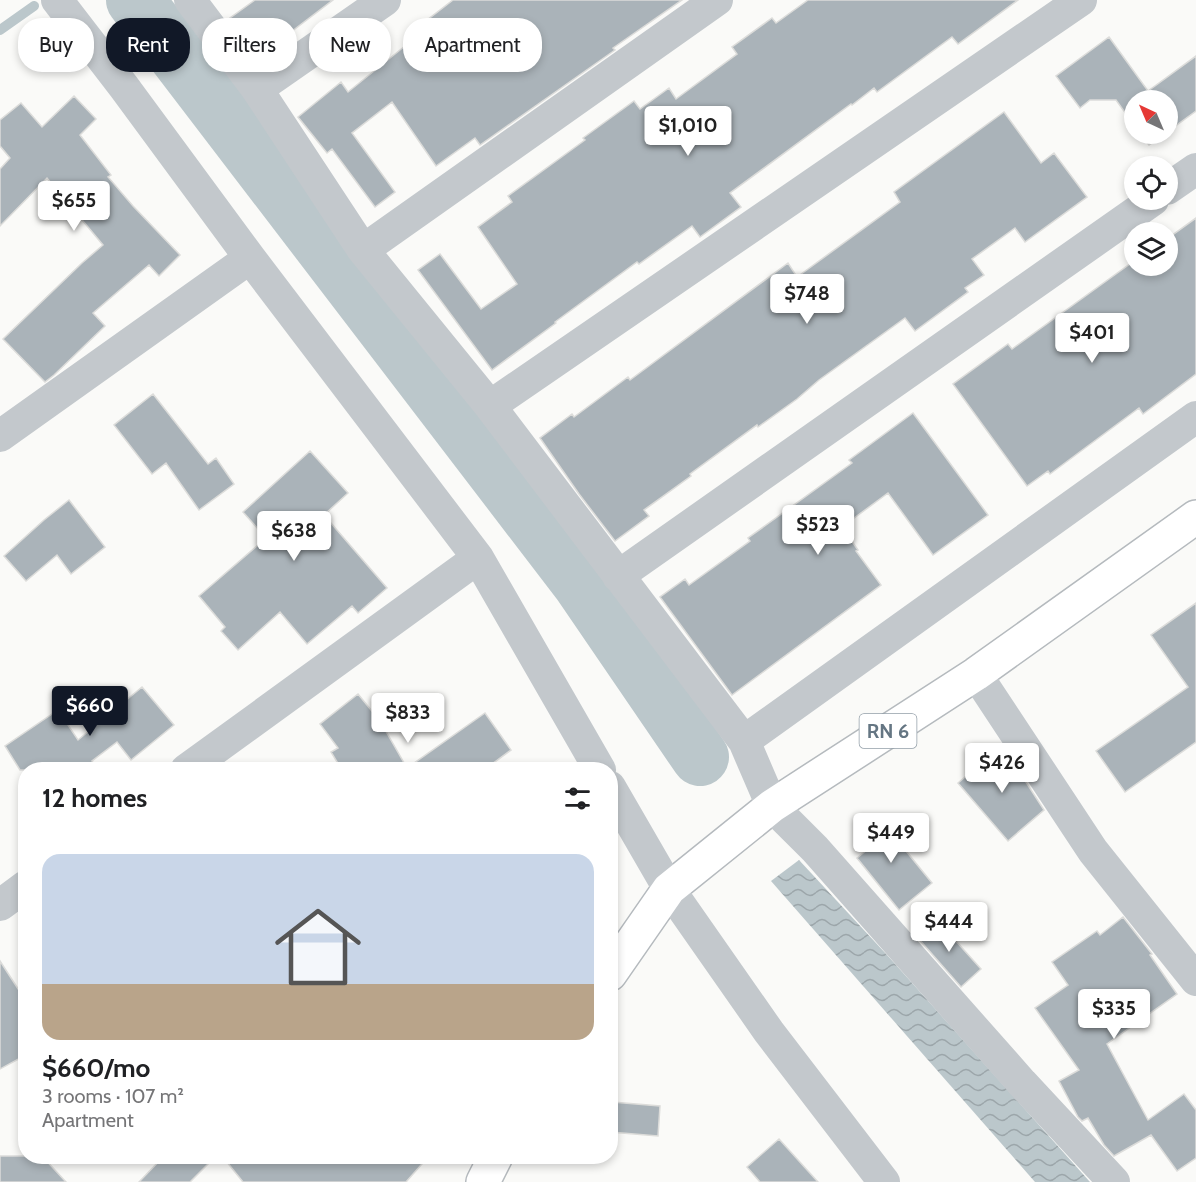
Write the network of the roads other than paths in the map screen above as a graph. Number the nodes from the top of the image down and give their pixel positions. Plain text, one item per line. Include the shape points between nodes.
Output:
1 (57, 0) edge
2 (189, 0) edge
3 (385, 0) edge
4 (717, 0) edge
5 (1081, 0) edge
6 (257, 89) junction
7 (1196, 169) edge
8 (1178, 181) edge
9 (1139, 210) edge
10 (363, 250) junction
11 (250, 258) junction
12 (490, 406) junction
13 (1196, 417) edge
14 (0, 436) edge
15 (1196, 517) edge
16 (477, 558) junction
17 (618, 576) junction
18 (976, 674) junction
19 (744, 741) junction
20 (197, 762) edge
21 (595, 762) edge
22 (618, 801) edge
23 (772, 806) junction
24 (669, 889) junction
25 (18, 892) edge
26 (0, 905) edge
27 (618, 962) edge
28 (1196, 980) edge
29 (492, 1164) edge
30 (483, 1182) edge
31 (884, 1182) edge
32 (1114, 1182) edge

1 - 11 street
2 - 6 street
3 - 6 street
4 - 10 street
5 - 12 street
6 - 10 street
7 - 8 street
9 - 17 street
10 - 12 street
11 - 14 street
11 - 16 street
12 - 17 street
13 - 19 street
15 - 18 main road, RN 6
16 - 20 street
16 - 21 street
17 - 19 street
18 - 23 main road, RN 6
18 - 28 street via 1093,851
19 - 23 street
22 - 24 street
23 - 24 main road, RN 6
23 - 32 street
24 - 27 main road, RN 6
24 - 31 street via 769,1032
25 - 26 street
29 - 30 main road

